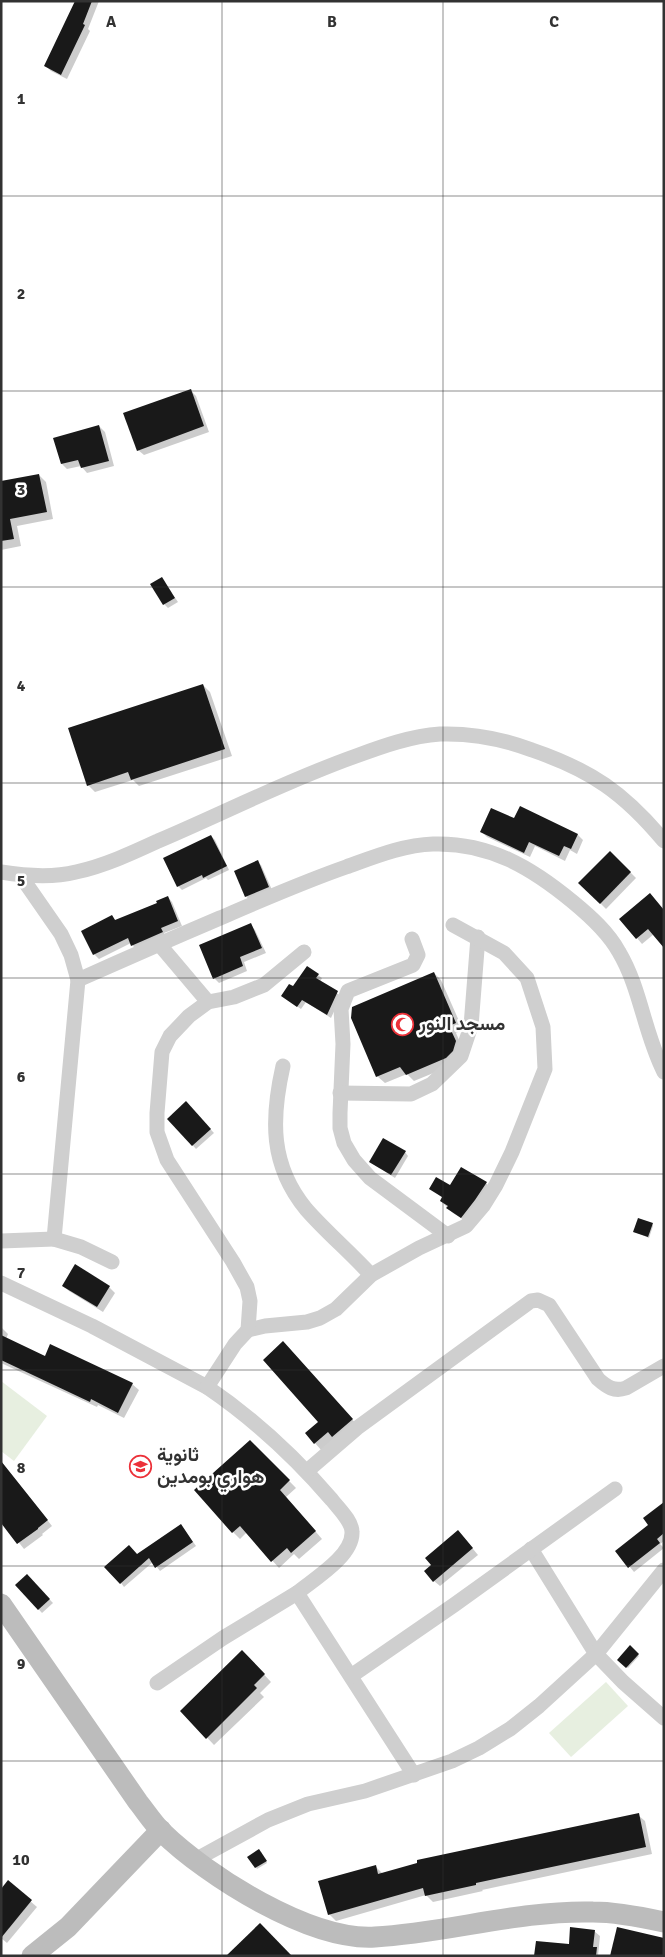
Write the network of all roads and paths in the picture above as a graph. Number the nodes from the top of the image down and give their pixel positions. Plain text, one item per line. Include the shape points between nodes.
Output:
1 (664, 841) edge
2 (1, 872) edge
3 (20, 875) junction
4 (453, 925) dead end
5 (478, 937) junction
6 (412, 939) dead end
7 (159, 944) junction
8 (304, 952) dead end
9 (78, 980) junction
10 (208, 1002) junction
11 (283, 1066) dead end
12 (664, 1072) edge
13 (340, 1093) junction
14 (448, 1236) junction
15 (54, 1239) junction
16 (1, 1241) edge
17 (112, 1262) dead end
18 (372, 1275) junction
19 (1, 1283) edge
20 (248, 1330) junction
21 (664, 1366) edge
22 (207, 1387) junction
23 (307, 1471) junction
24 (615, 1489) dead end
25 (531, 1549) junction
26 (664, 1570) edge
27 (297, 1593) junction
28 (1, 1604) edge
29 (596, 1654) junction
30 (350, 1676) junction
31 (157, 1683) dead end
32 (664, 1718) edge
33 (414, 1774) junction
34 (161, 1830) junction
35 (195, 1860) junction
36 (664, 1922) edge
37 (32, 1956) edge

1 - 3 street via 624,798 584,770 511,742 439,734 414,737 329,765 96,866 56,875
2 - 3 street
3 - 9 street via 61,934
4 - 5 street
5 - 13 street via 471,1026 461,1056 432,1084 411,1094
5 - 14 street via 504,952 527,978 543,1027 545,1069 496,1185 474,1219
6 - 13 street via 418,955 413,965 348,991 341,1009
7 - 9 street
7 - 10 street
7 - 12 street via 287,889 388,852 433,844 478,849 521,865 547,881 609,938 631,977
8 - 10 street via 264,985 234,997
9 - 15 street
10 - 20 street via 170,1036 162,1052 157,1132 167,1160 247,1287
11 - 18 street via 275,1107 275,1134 286,1176 306,1209
13 - 14 street via 340,1128 354,1160 370,1178
14 - 18 street via 419,1248
15 - 16 street
15 - 17 street via 81,1247
18 - 20 street via 336,1309 320,1318
19 - 22 street via 92,1326
20 - 22 street
21 - 23 street via 626,1388 610,1388 598,1379 550,1305 531,1301 358,1428
22 - 23 street via 261,1428
23 - 27 street via 342,1513 352,1532 348,1549 339,1559
24 - 25 street
25 - 29 street
25 - 30 street
26 - 29 street
27 - 30 street
27 - 31 street
28 - 34 street via 138,1802
29 - 32 street
29 - 33 street via 510,1729 452,1761
30 - 33 street
33 - 35 street via 365,1791 308,1804 268,1820
34 - 35 street
34 - 37 street via 68,1927
35 - 36 street via 303,1923 336,1933 373,1938 515,1917 593,1912

